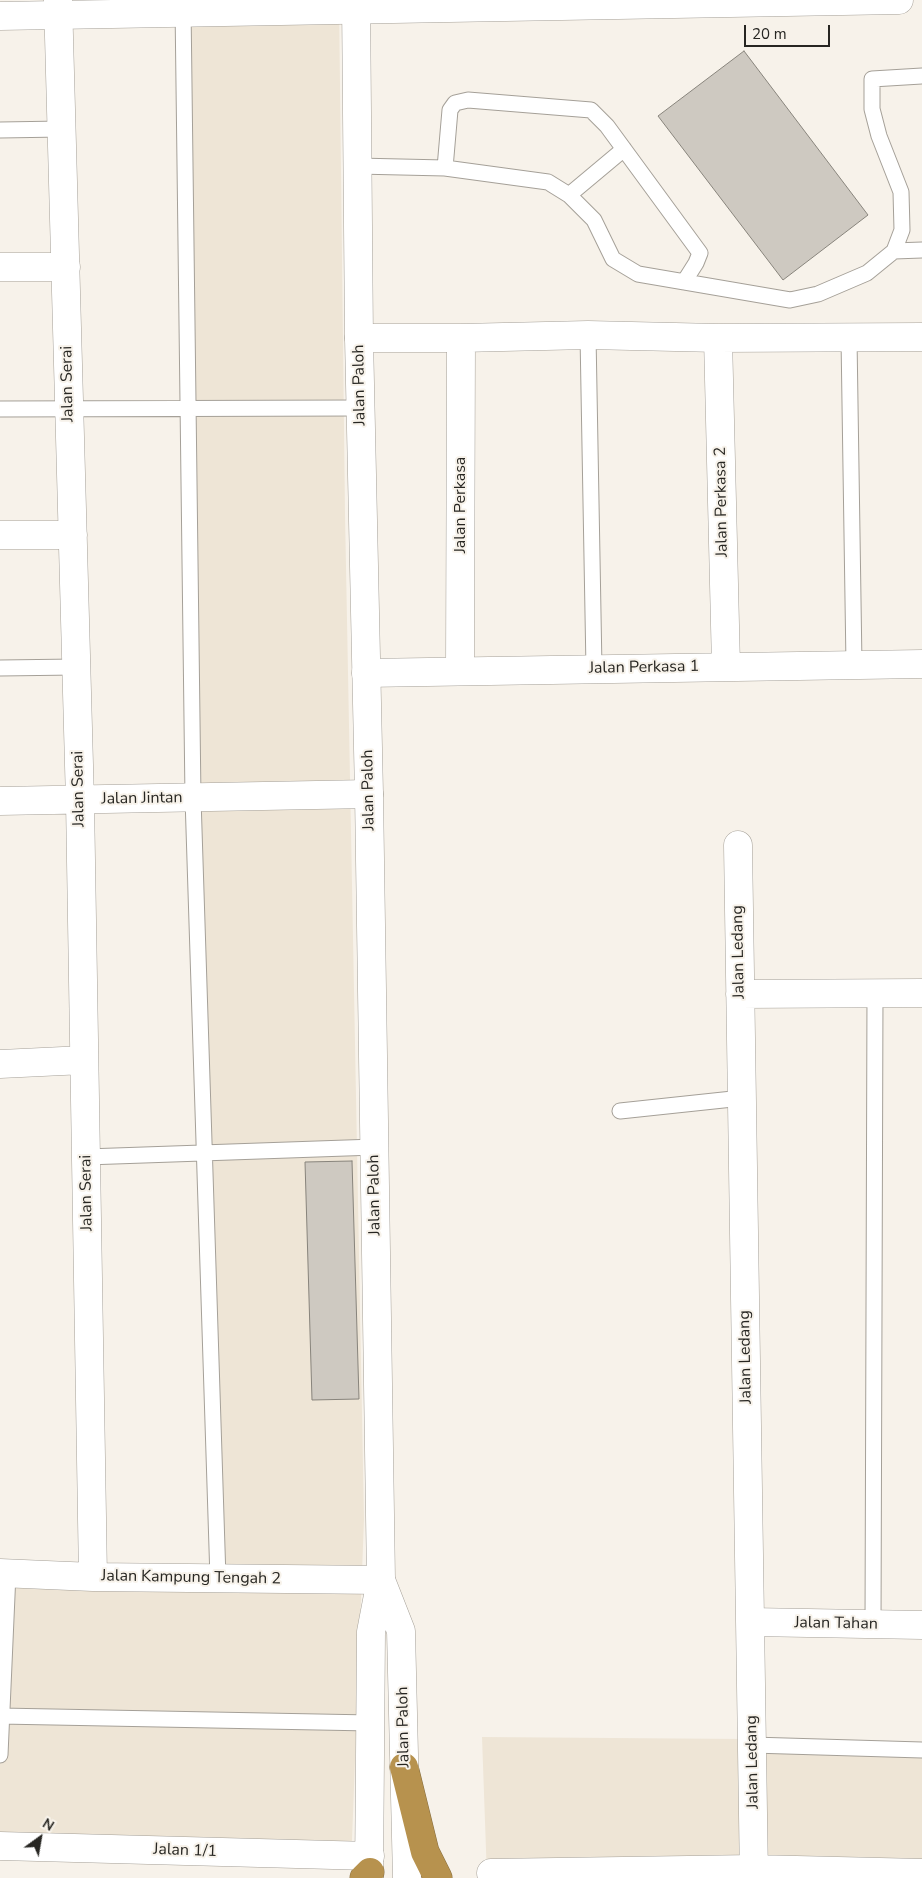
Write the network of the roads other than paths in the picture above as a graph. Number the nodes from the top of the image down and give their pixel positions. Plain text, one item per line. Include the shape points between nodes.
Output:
1 (900, 0) edge
2 (356, 4) edge
3 (183, 6) edge
4 (58, 8) edge
5 (0, 16) edge
6 (922, 76) edge
7 (62, 129) junction
8 (0, 130) edge
9 (624, 149) junction
10 (357, 166) junction
11 (445, 168) junction
12 (569, 195) junction
13 (922, 250) edge
14 (894, 251) junction
15 (66, 267) junction
16 (0, 268) edge
17 (684, 282) junction
18 (588, 335) junction
19 (359, 338) junction
20 (462, 338) junction
21 (718, 338) junction
22 (850, 338) junction
23 (922, 338) edge
24 (360, 408) junction
25 (0, 409) edge
26 (69, 409) junction
27 (188, 409) junction
28 (0, 535) edge
29 (73, 535) junction
30 (922, 664) edge
31 (854, 665) junction
32 (76, 666) junction
33 (726, 666) junction
34 (0, 668) edge
35 (594, 669) junction
36 (460, 671) junction
37 (366, 673) junction
38 (369, 794) junction
39 (193, 798) junction
40 (0, 801) edge
41 (80, 801) junction
42 (738, 845) dead end
43 (875, 993) junction
44 (922, 993) edge
45 (740, 994) junction
46 (84, 1060) junction
47 (0, 1064) edge
48 (742, 1098) junction
49 (620, 1111) dead end
50 (375, 1147) junction
51 (204, 1153) junction
52 (86, 1157) junction
53 (4, 1573) edge
54 (93, 1577) junction
55 (218, 1579) junction
56 (381, 1580) junction
57 (751, 1622) junction
58 (873, 1624) junction
59 (922, 1625) edge
60 (1, 1716) edge
61 (371, 1724) junction
62 (752, 1745) junction
63 (922, 1750) edge
64 (0, 1755) edge
65 (404, 1767) junction
66 (0, 1846) edge
67 (368, 1871) edge
68 (491, 1873) dead end
69 (922, 1873) edge
70 (754, 1874) edge
71 (407, 1878) edge
72 (438, 1878) edge

1 - 2 street
2 - 3 street
2 - 10 street, Jalan Paloh
3 - 4 street
3 - 27 lane
4 - 5 street
4 - 7 street, Jalan Serai
6 - 14 lane via 872,79 872,109 901,192 902,230
7 - 8 lane
7 - 15 street, Jalan Serai
9 - 11 lane via 591,110 468,100 455,103 450,110
9 - 12 lane
9 - 17 lane via 700,253
10 - 11 lane
10 - 19 street, Jalan Paloh
11 - 12 lane via 548,182
12 - 17 lane via 594,220 613,259 638,274
13 - 14 lane
14 - 17 lane via 867,273 818,294 790,300
15 - 16 street
15 - 26 street, Jalan Serai
18 - 20 street
18 - 21 street
18 - 35 lane
19 - 20 street
19 - 24 street, Jalan Paloh
20 - 36 street, Jalan Perkasa
21 - 22 street
21 - 33 street, Jalan Perkasa 2
22 - 23 street
22 - 31 lane
24 - 27 lane
24 - 37 street, Jalan Paloh
25 - 26 lane
26 - 27 lane
26 - 29 street, Jalan Serai
27 - 39 lane
28 - 29 street
29 - 32 street, Jalan Serai
30 - 31 street, Jalan Perkasa 1
31 - 33 street, Jalan Perkasa 1
32 - 34 lane
32 - 41 street, Jalan Serai
33 - 35 street, Jalan Perkasa 1
35 - 36 street, Jalan Perkasa 1
36 - 37 street, Jalan Perkasa 1
37 - 38 street, Jalan Paloh
38 - 39 street, Jalan Jintan
38 - 50 street, Jalan Paloh
39 - 41 street, Jalan Jintan
39 - 51 lane
40 - 41 street, Jalan Jintan
41 - 46 street, Jalan Serai
42 - 45 street, Jalan Ledang
43 - 44 street
43 - 45 street
43 - 58 lane
45 - 48 street, Jalan Ledang
46 - 47 street
46 - 52 street, Jalan Serai
48 - 49 lane
48 - 57 street, Jalan Ledang
50 - 51 lane
50 - 56 street, Jalan Paloh
51 - 52 lane
51 - 55 lane
52 - 54 street, Jalan Serai
53 - 54 street, Jalan Kampung Tengah 2
53 - 60 lane
54 - 55 street, Jalan Kampung Tengah 2
55 - 56 street, Jalan Kampung Tengah 2
56 - 61 street, Jalan Paloh via 372,1632
56 - 65 street, Jalan Paloh via 401,1631
57 - 58 street, Jalan Tahan
57 - 62 street, Jalan Ledang
58 - 59 street, Jalan Tahan
60 - 61 lane
60 - 64 lane
61 - 67 street, Jalan Paloh
62 - 63 lane
62 - 70 street, Jalan Ledang
65 - 71 street, Jalan Paloh
65 - 72 highway via 425,1852
66 - 67 street, Jalan 1/1
68 - 70 street
69 - 70 street

